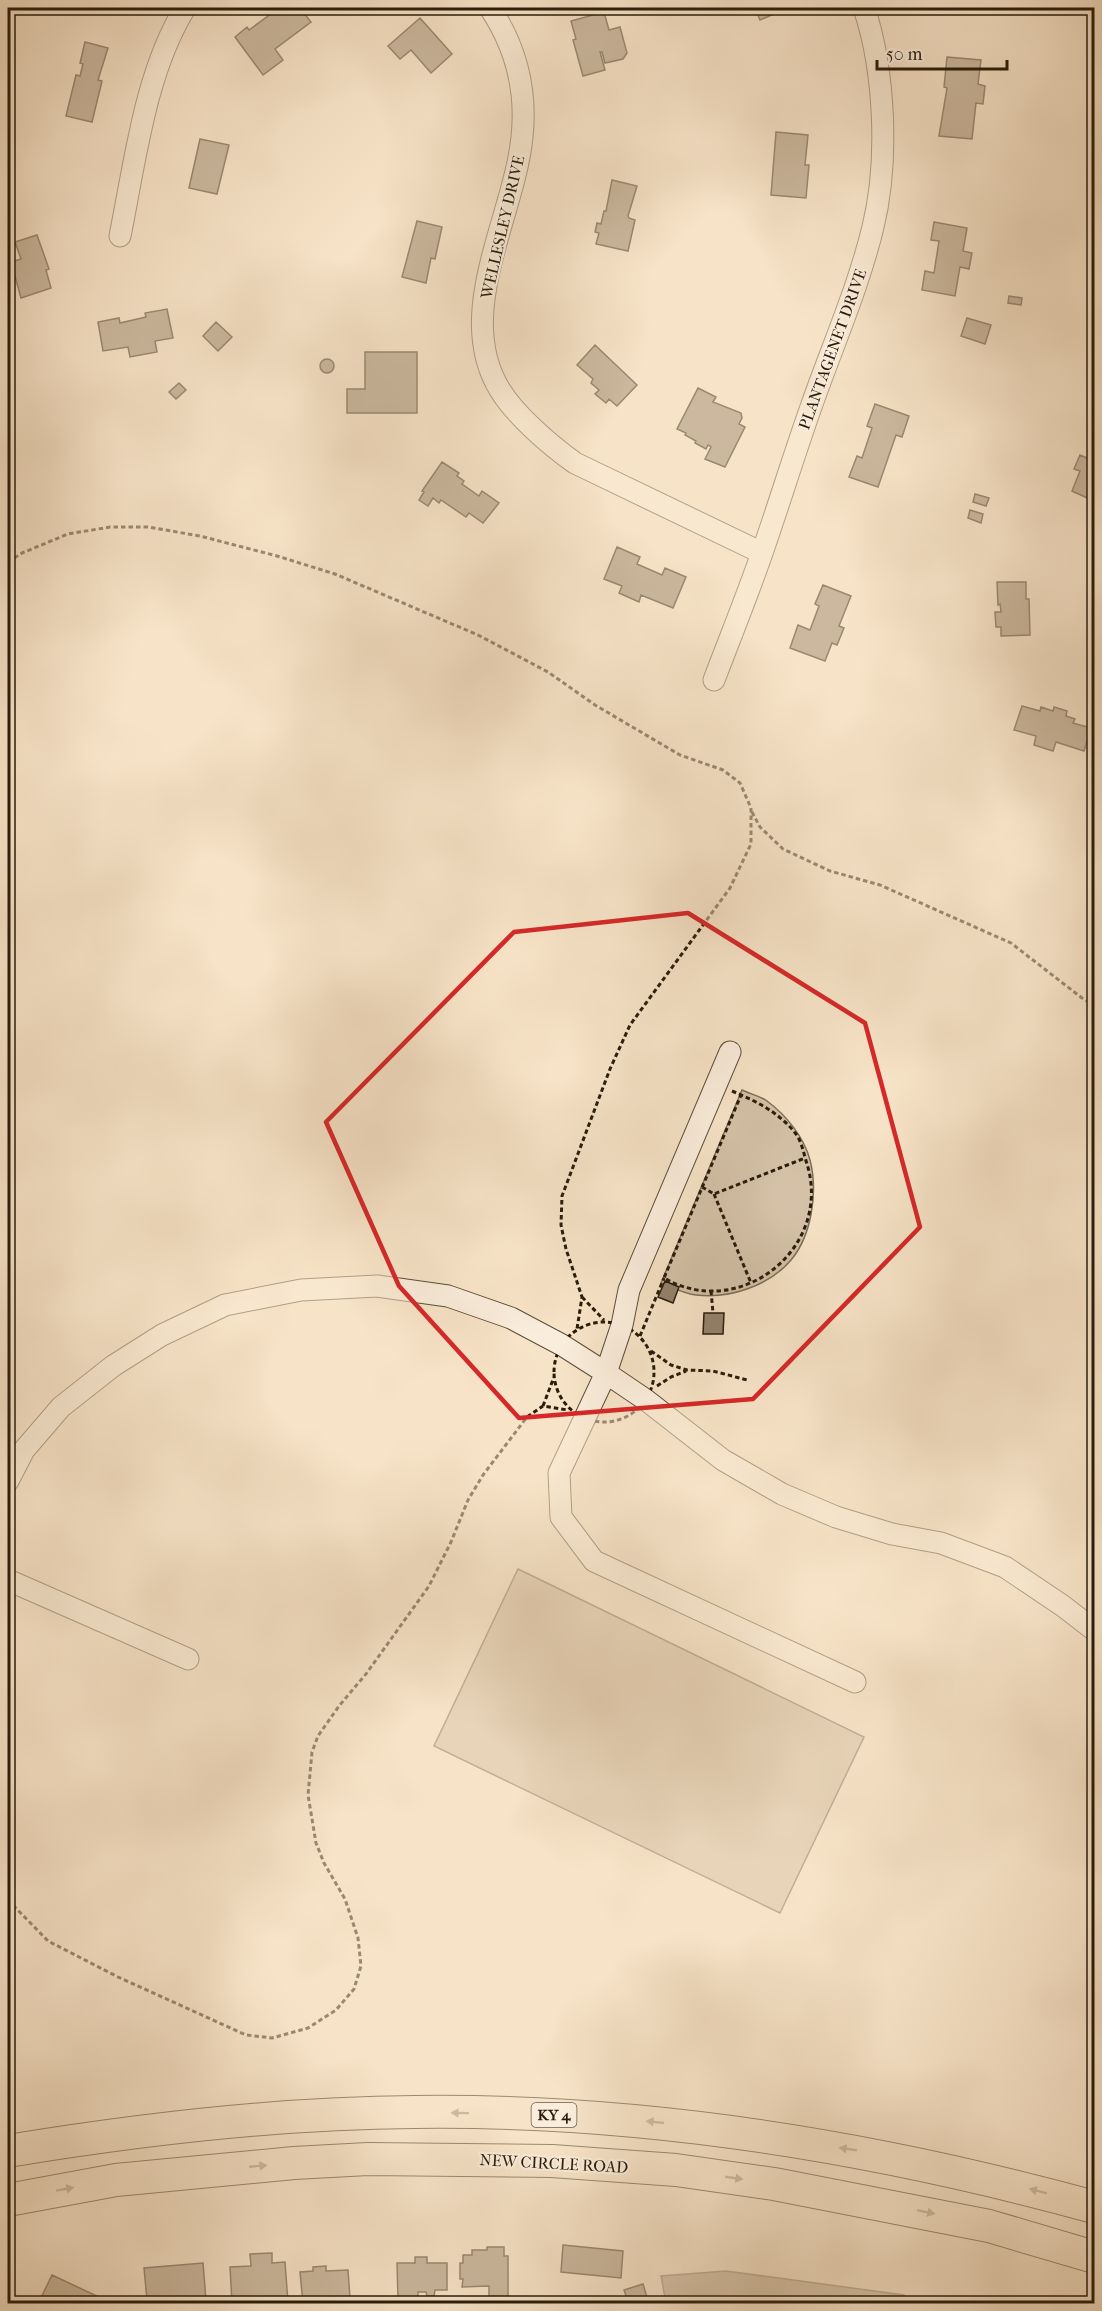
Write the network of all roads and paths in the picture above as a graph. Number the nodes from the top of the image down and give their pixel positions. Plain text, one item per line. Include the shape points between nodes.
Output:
1 (184, 8) edge
2 (490, 8) edge
3 (864, 8) edge
4 (120, 236) dead end
5 (762, 553) junction
6 (8, 562) edge
7 (714, 680) dead end
8 (751, 808) junction
9 (1095, 1005) edge
10 (730, 1052) dead end
11 (716, 1085) junction
12 (741, 1095) junction
13 (805, 1158) junction
14 (702, 1187) junction
15 (714, 1194) junction
16 (664, 1278) junction
17 (752, 1283) junction
18 (711, 1292) junction
19 (582, 1297) junction
20 (714, 1313) dead end
21 (606, 1321) dead end
22 (577, 1329) dead end
23 (640, 1336) dead end
24 (650, 1350) dead end
25 (687, 1370) junction
26 (606, 1373) junction
27 (555, 1377) dead end
28 (747, 1380) dead end
29 (652, 1390) dead end
30 (543, 1406) junction
31 (570, 1411) dead end
32 (8, 1481) edge
33 (8, 1580) edge
34 (1095, 1630) edge
35 (188, 1659) dead end
36 (855, 1682) dead end
37 (8, 1900) edge
38 (8, 2151) edge
39 (8, 2200) edge
40 (1095, 2207) edge
41 (1095, 2257) edge

1 - 4 street via 171,29 150,92
2 - 5 street, WELLESLEY DRIVE via 513,52 524,108 517,168 483,304 485,351 500,390 513,407 575,463
3 - 5 street, PLANTAGENET DRIVE via 876,57 883,119 874,224
5 - 7 street, PLANTAGENET DRIVE
6 - 8 path via 68,534 110,527 148,527 200,536 335,574 478,635 548,672 680,755 723,770 740,783
8 - 9 path via 760,827 783,849 830,871 880,885 1011,943
8 - 19 path via 751,844 730,888 630,1025 562,1196 561,1226
10 - 11 street
11 - 12 path
11 - 26 street via 629,1290
12 - 13 path via 778,1116 798,1136
12 - 14 path
13 - 15 path
13 - 17 path via 812,1182 810,1213 802,1237 771,1272
14 - 15 path
14 - 16 path
15 - 17 path
16 - 18 path via 679,1286
16 - 23 path
17 - 18 path
18 - 20 path
19 - 21 path
19 - 22 path
24 - 25 path via 671,1365
25 - 28 path via 713,1371
25 - 29 path
26 - 32 street via 511,1318 448,1296 377,1286 301,1290 225,1305 162,1335 113,1366 61,1407 24,1450
26 - 34 street via 723,1460 782,1494 836,1517 940,1543 1005,1567
26 - 36 street via 559,1473 561,1517 594,1562
27 - 30 path
30 - 31 path
30 - 37 path via 527,1417 501,1448 468,1500 429,1586 339,1706 312,1752 308,1795 316,1843 345,1899 358,1938 361,1966 354,1989 336,2010 308,2028 272,2038 246,2035 48,1941
33 - 35 street
40 -> 38 highway, KY 4 via 954,2170 865,2152 700,2127 541,2115 414,2112 306,2116 107,2135
39 -> 41 highway, NEW CIRCLE ROAD via 116,2180 294,2163 379,2159 552,2161 676,2170 774,2184 968,2222

